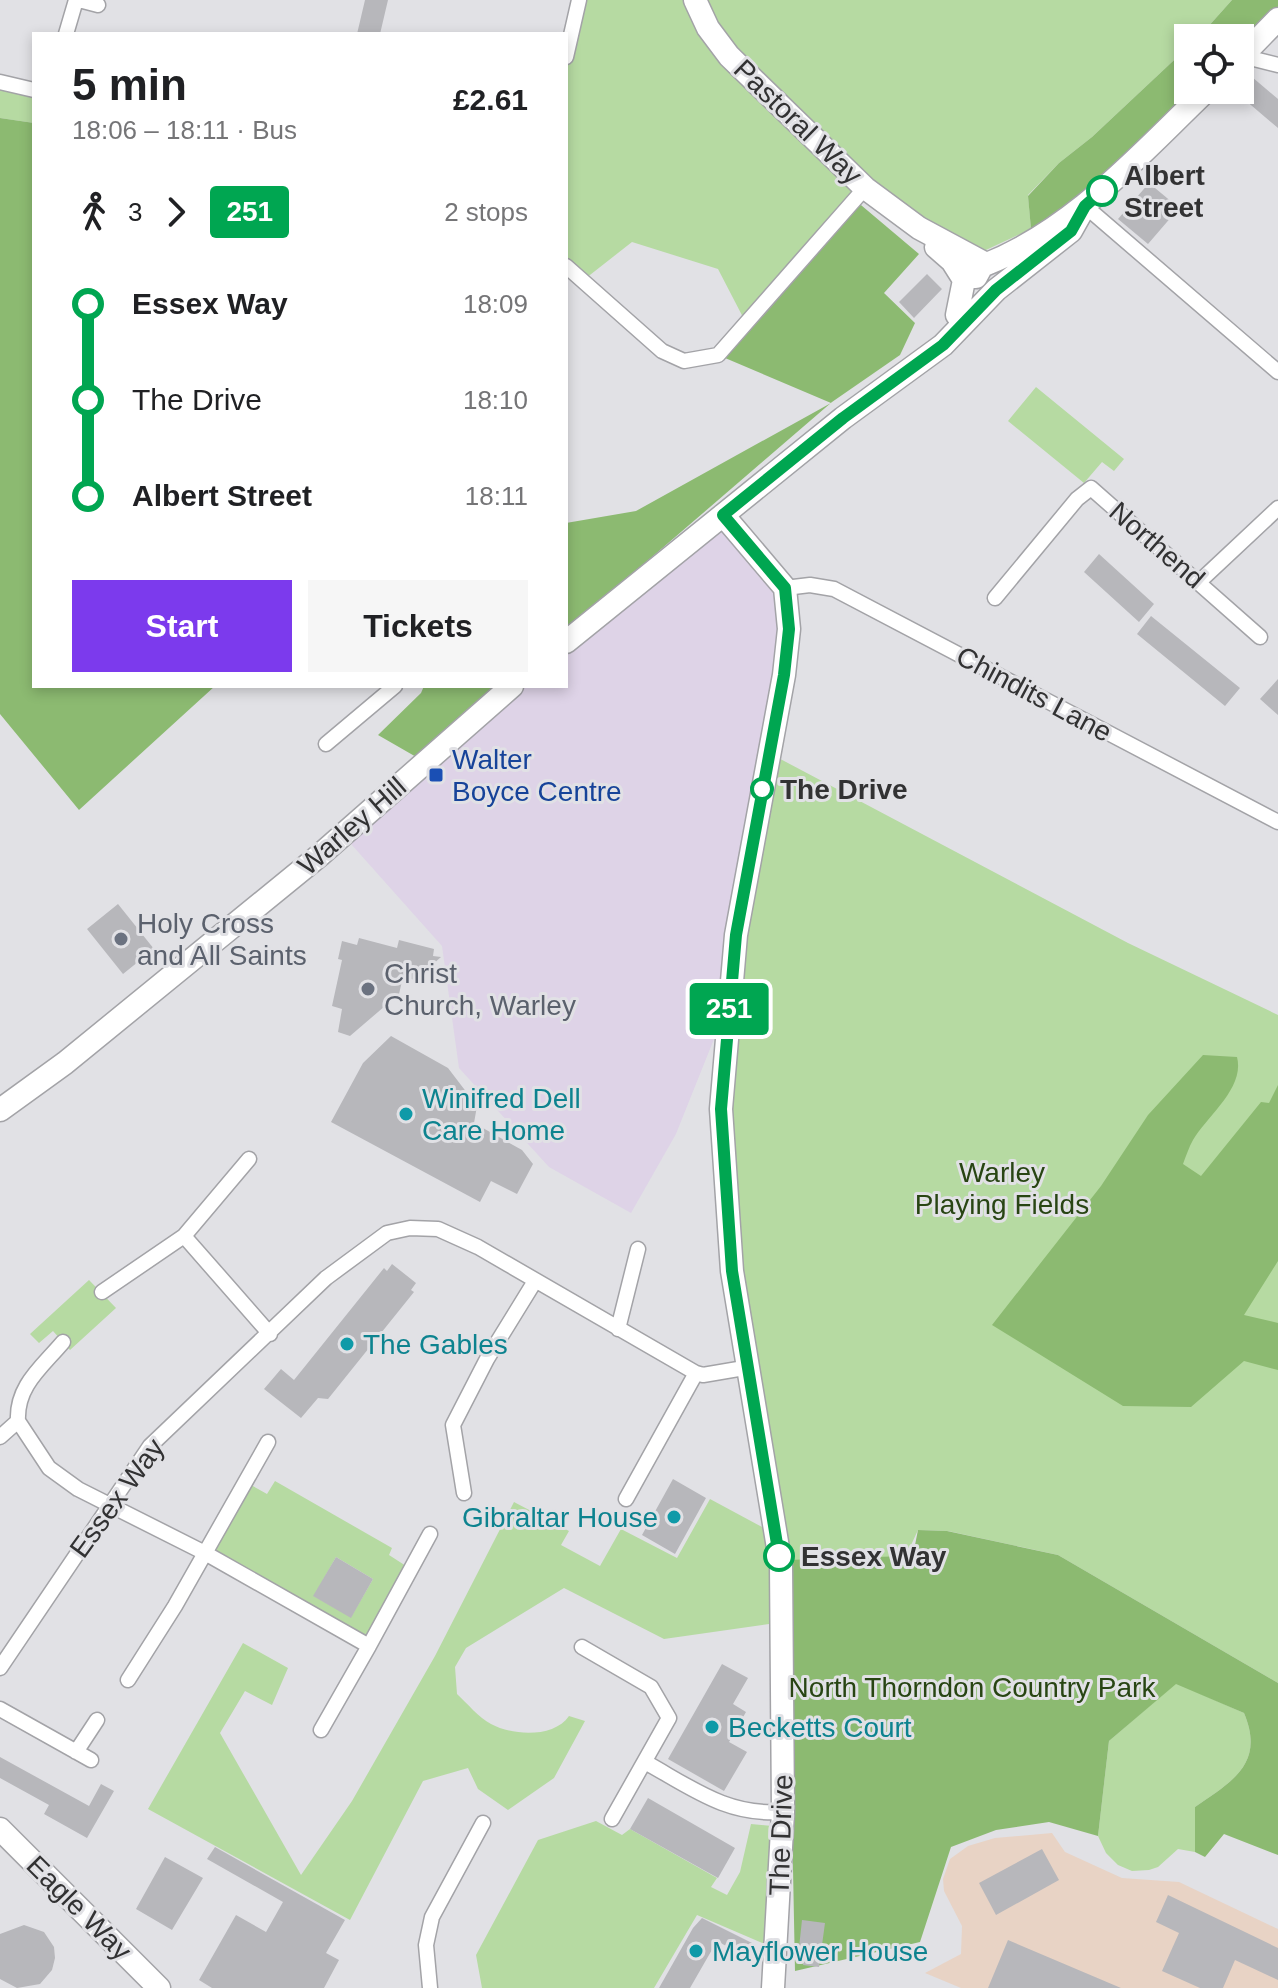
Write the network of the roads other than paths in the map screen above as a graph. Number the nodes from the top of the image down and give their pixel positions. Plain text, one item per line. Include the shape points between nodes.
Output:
1 (78, 0) edge
2 (579, 0) edge
3 (695, 0) edge
4 (98, 5) dead end
5 (1278, 19) edge
6 (67, 32) edge
7 (1254, 44) edge
8 (568, 48) edge
9 (1254, 60) edge
10 (1278, 65) edge
11 (0, 82) edge
12 (32, 90) edge
13 (1192, 104) edge
14 (865, 188) junction
15 (1085, 206) junction
16 (919, 228) junction
17 (950, 260) junction
18 (568, 268) edge
19 (988, 277) junction
20 (957, 315) junction
21 (930, 352) junction
22 (1278, 372) edge
23 (1278, 508) edge
24 (723, 515) junction
25 (1199, 582) junction
26 (785, 588) junction
27 (995, 598) dead end
28 (1260, 637) dead end
29 (568, 640) edge
30 (393, 688) edge
31 (510, 688) edge
32 (326, 744) dead end
33 (1278, 822) edge
34 (0, 1110) edge
35 (249, 1159) dead end
36 (184, 1236) junction
37 (638, 1249) dead end
38 (535, 1281) junction
39 (102, 1292) dead end
40 (618, 1329) junction
41 (270, 1334) junction
42 (63, 1342) dead end
43 (750, 1367) junction
44 (696, 1373) junction
45 (18, 1421) junction
46 (0, 1437) edge
47 (268, 1442) dead end
48 (464, 1493) dead end
49 (626, 1499) dead end
50 (108, 1505) junction
51 (430, 1534) dead end
52 (205, 1553) junction
53 (369, 1646) junction
54 (582, 1647) dead end
55 (0, 1668) edge
56 (128, 1680) dead end
57 (0, 1709) edge
58 (97, 1720) dead end
59 (321, 1730) dead end
60 (76, 1752) junction
61 (91, 1760) dead end
62 (645, 1762) junction
63 (783, 1812) junction
64 (612, 1819) dead end
65 (483, 1823) dead end
66 (0, 1829) edge
67 (159, 1988) edge
68 (430, 1988) edge
69 (773, 1988) edge

1 - 4 street
1 - 6 street
2 - 8 street
3 - 14 street, Pastoral Way via 729,56
5 - 7 street
9 - 10 street
11 - 12 street
13 - 15 street
14 - 16 street, Pastoral Way
14 - 18 street via 718,355 684,361 662,351
15 - 19 street via 1071,231
15 - 22 street
16 - 17 street
16 - 19 street
17 - 19 street
17 - 20 street via 964,280
19 - 20 street
19 - 21 street via 943,345
20 - 21 street
21 - 24 street
23 - 25 street
24 - 26 street
24 - 29 street
25 - 27 street, Northend via 1091,488
25 - 28 street, Northend
26 - 33 street, Chindits Lane via 834,589
26 - 43 street, The Drive via 789,629 784,675 736,935 721,1109 732,1271
30 - 32 street
31 - 34 street, Warley Hill via 320,855
35 - 36 street
36 - 39 street
36 - 41 street
37 - 40 street
38 - 40 street, Essex Way
38 - 41 street, Essex Way via 438,1229 410,1228 362,1247
38 - 48 street via 453,1425
40 - 44 street, Essex Way
41 - 50 street, Essex Way via 150,1446
42 - 45 street via 23,1388
43 - 44 street
43 - 63 street, The Drive via 781,1566
44 - 49 street
45 - 46 street
45 - 50 street via 49,1468
47 - 52 street
50 - 52 street
50 - 55 street, Essex Way
51 - 53 street
52 - 53 street
52 - 56 street
53 - 59 street
54 - 62 street via 651,1687 661,1700 669,1718
57 - 60 street
58 - 60 street
60 - 61 street
62 - 63 street via 731,1809
62 - 64 street
63 - 69 street, The Drive
65 - 68 street via 432,1917 426,1945
66 - 67 street, Eagle Way

